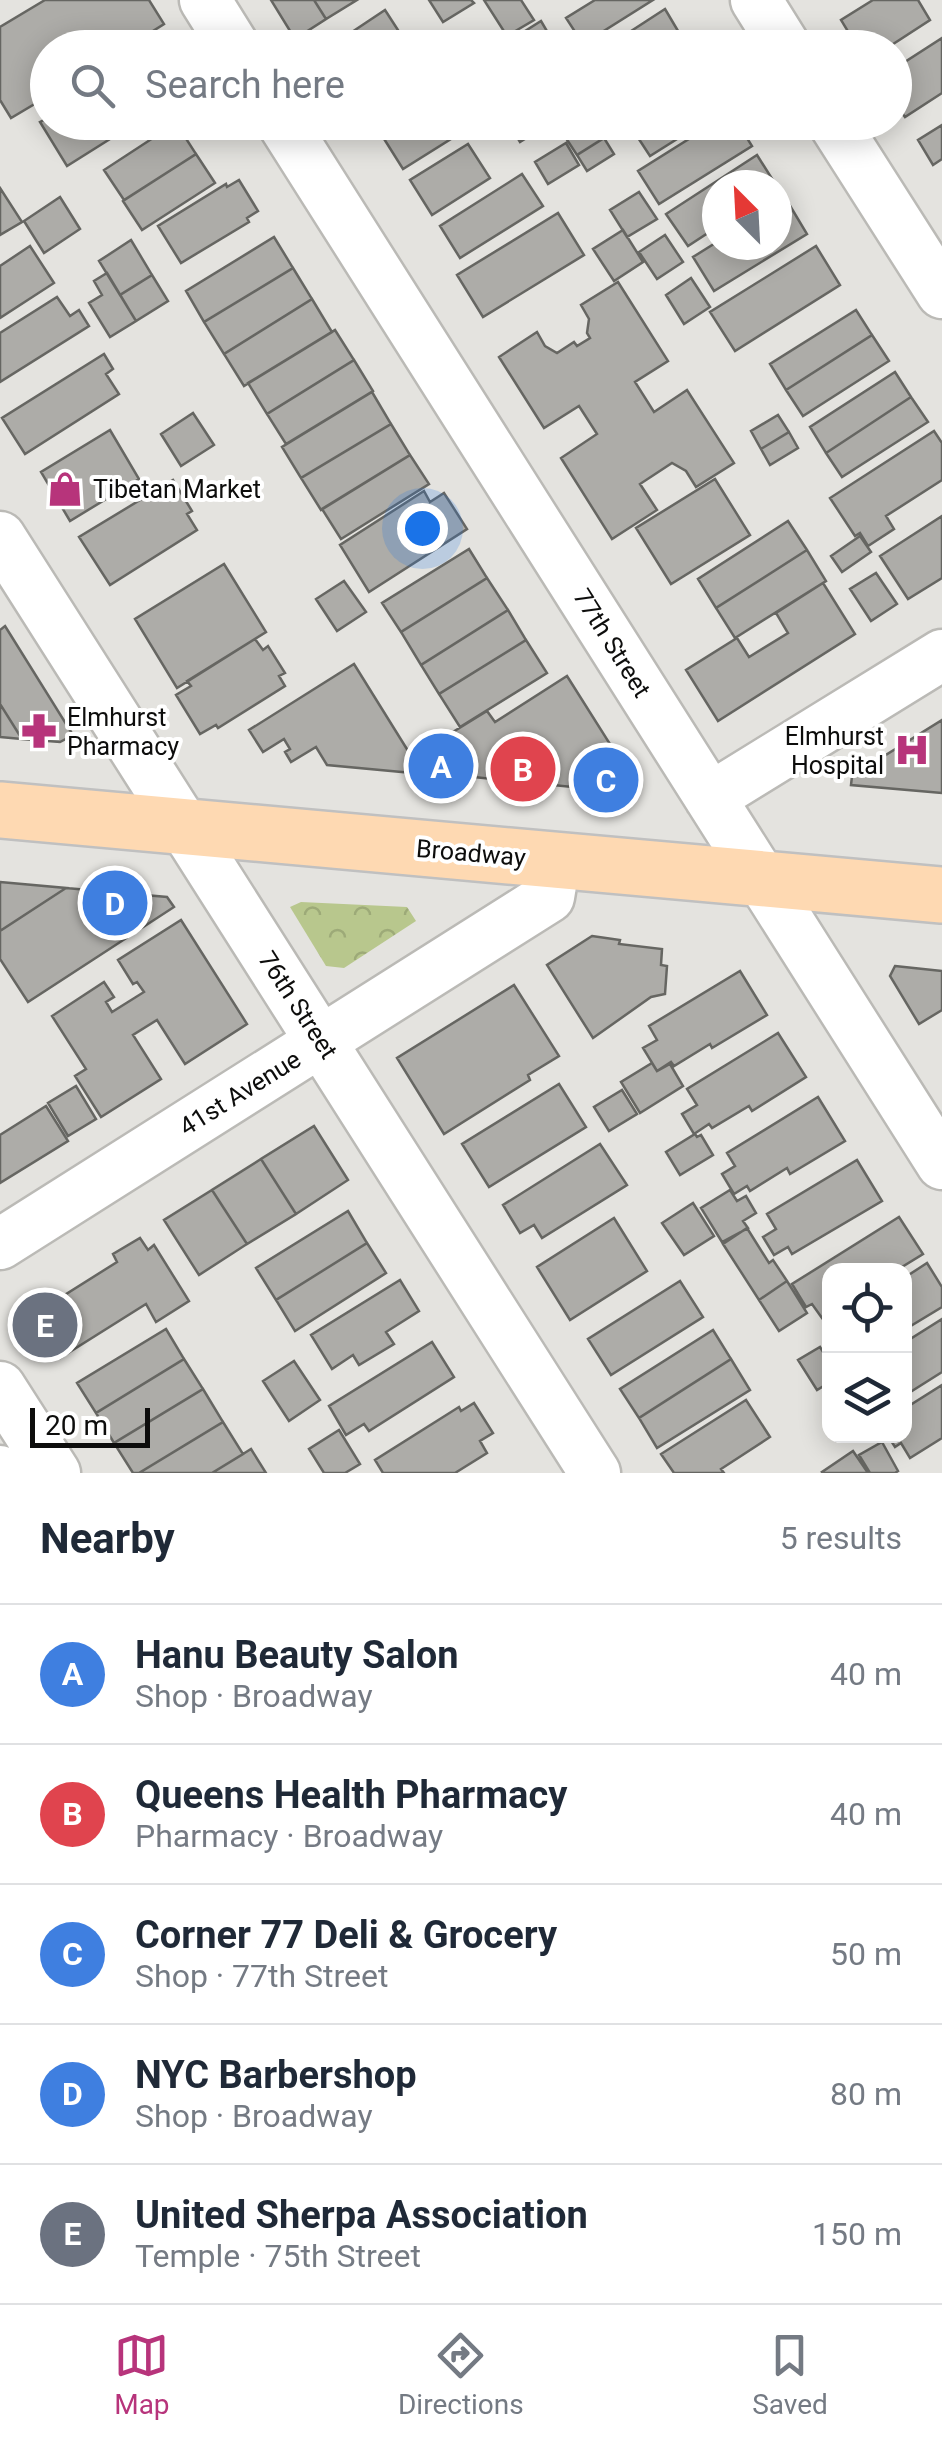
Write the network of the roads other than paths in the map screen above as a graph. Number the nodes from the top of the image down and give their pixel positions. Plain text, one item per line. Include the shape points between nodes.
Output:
1 (205, 0) edge
2 (756, 0) edge
3 (224, 30) edge
4 (775, 30) edge
5 (293, 140) edge
6 (845, 140) edge
7 (942, 293) edge
8 (0, 537) edge
9 (942, 655) edge
10 (710, 798) junction
11 (0, 810) edge
12 (184, 827) junction
13 (555, 861) junction
14 (762, 880) junction
15 (942, 895) edge
16 (322, 1041) junction
17 (942, 1164) edge
18 (0, 1244) edge
19 (0, 1387) edge
20 (55, 1473) edge
21 (594, 1473) edge

1 - 3 street
2 - 4 street
5 - 10 street, 77th Street
6 - 7 street
8 - 12 street, 76th Street
9 - 10 street
10 - 14 street, 77th Street
11 - 12 main road, Broadway
12 - 13 main road, Broadway
12 - 16 street, 76th Street
13 - 14 main road, Broadway
13 - 16 street, 41st Avenue via 549,897
14 - 15 main road, Broadway
14 - 17 street, 77th Street
16 - 18 street, 41st Avenue
16 - 21 street, 76th Street
19 - 20 street

